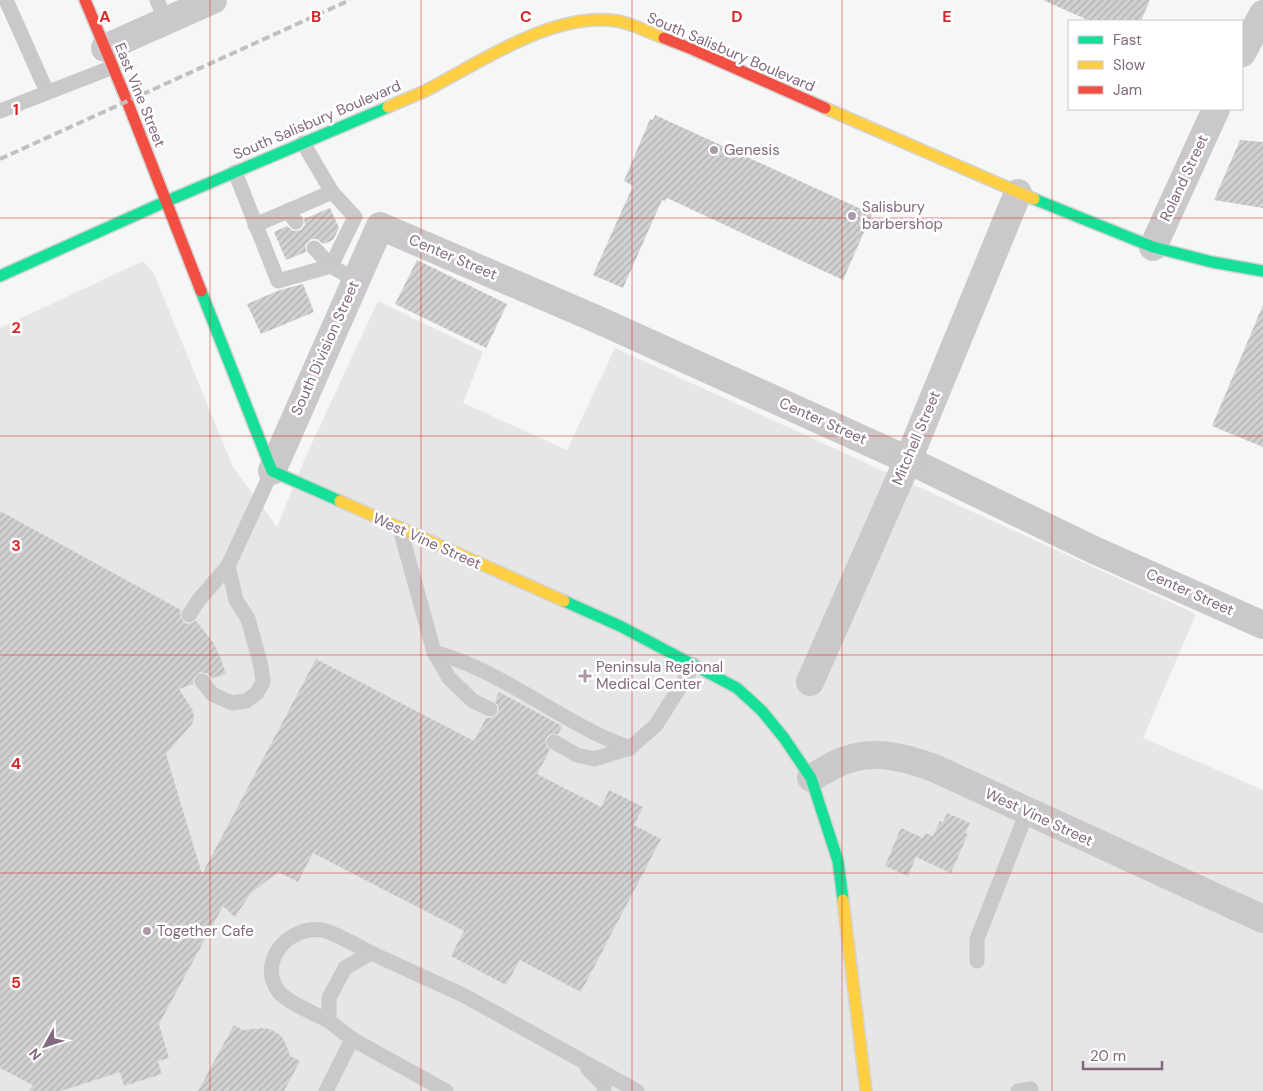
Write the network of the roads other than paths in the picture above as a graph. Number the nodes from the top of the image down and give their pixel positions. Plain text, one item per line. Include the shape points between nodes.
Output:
1 (85, 0) edge
2 (213, 0) edge
3 (9, 4) edge
4 (162, 10) edge
5 (1263, 14) edge
6 (1243, 51) edge
7 (109, 57) junction
8 (47, 92) junction
9 (1216, 110) edge
10 (0, 111) edge
11 (304, 143) junction
12 (235, 172) junction
13 (332, 192) junction
14 (1018, 193) junction
15 (167, 201) junction
16 (354, 217) junction
17 (254, 225) junction
18 (380, 226) junction
19 (314, 248) dead end
20 (1153, 248) junction
21 (331, 266) junction
22 (1263, 271) edge
23 (0, 276) edge
24 (355, 280) junction
25 (908, 460) junction
26 (272, 471) junction
27 (400, 529) junction
28 (228, 566) junction
29 (189, 615) dead end
30 (1263, 625) edge
31 (434, 652) junction
32 (694, 665) junction
33 (202, 681) dead end
34 (810, 682) dead end
35 (490, 709) dead end
36 (554, 742) dead end
37 (630, 748) junction
38 (810, 778) junction
39 (1027, 812) junction
40 (1263, 919) edge
41 (371, 953) junction
42 (977, 961) dead end
43 (329, 1021) junction
44 (352, 1040) junction
45 (577, 1058) junction
46 (326, 1091) edge
47 (446, 1091) edge
48 (604, 1091) edge
49 (637, 1091) edge
50 (866, 1091) edge

1 - 7 street, East Vine Street
2 - 4 street
3 - 8 lane
4 - 7 street
5 - 6 street
7 - 8 lane
7 - 15 street, East Vine Street
8 - 10 lane
9 - 20 street, Roland Street
11 - 12 street, South Salisbury Boulevard
11 - 13 lane
11 - 14 street, South Salisbury Boulevard via 422,92 539,32 592,20 618,21 692,49
12 - 15 street, South Salisbury Boulevard
12 - 17 lane
13 - 16 lane
13 - 17 lane via 292,217
14 - 20 street, South Salisbury Boulevard
14 - 25 street, Mitchell Street
15 - 23 street, South Salisbury Boulevard
15 - 26 street
16 - 18 lane
16 - 21 lane
17 - 21 lane via 278,282
18 - 24 street, South Division Street
18 - 25 street, Center Street via 594,318
19 - 21 lane
20 - 22 street, South Salisbury Boulevard
21 - 24 lane
24 - 26 street, South Division Street
25 - 30 street, Center Street via 1094,550
25 - 34 street, Mitchell Street
26 - 27 street, West Vine Street
26 - 28 lane
27 - 31 lane
27 - 32 street, West Vine Street via 620,626
28 - 29 lane
28 - 33 lane via 236,600 248,619 263,682 257,693 246,701 232,703 212,694
31 - 35 lane via 450,678 473,701
31 - 37 lane via 492,676 595,733
32 - 37 lane via 656,725
32 - 38 street, West Vine Street via 737,688 762,711
36 - 37 lane via 577,755 594,759
38 - 39 street, West Vine Street via 848,759 875,754 905,758 934,768
38 - 50 street, West Vine Street via 838,861
39 - 40 street, West Vine Street
39 - 42 lane via 977,939
41 - 43 lane via 345,968 329,998
41 - 43 lane via 324,930 293,934 281,944 272,969 280,993
41 - 45 lane via 463,995
43 - 44 lane
44 - 46 lane
44 - 47 lane
45 - 48 lane via 604,1086
45 - 49 lane

